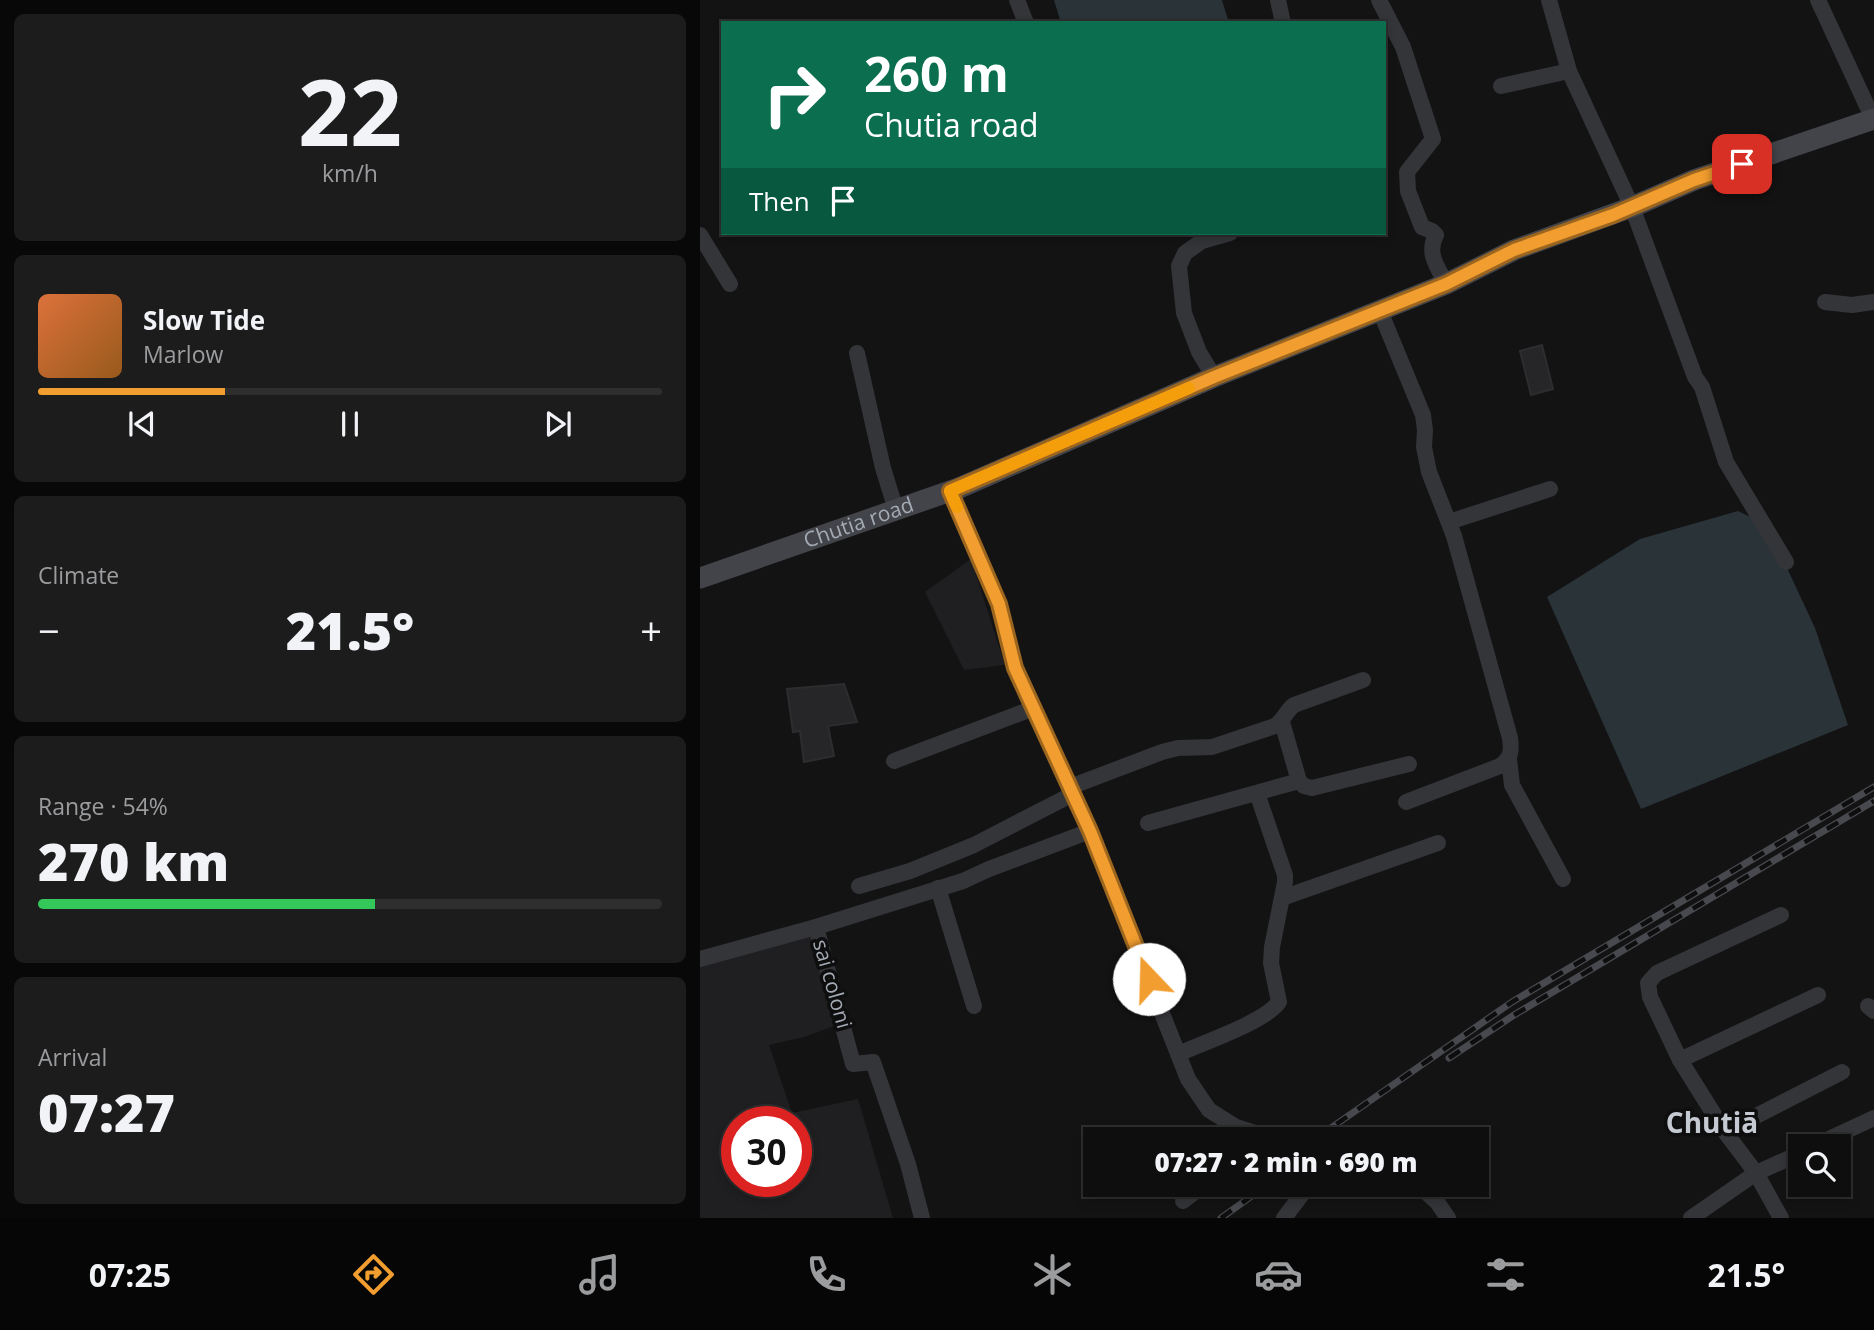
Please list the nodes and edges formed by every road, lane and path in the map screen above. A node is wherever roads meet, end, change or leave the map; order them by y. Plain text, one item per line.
1 (1017, 0) edge
2 (1278, 0) edge
3 (1379, 0) edge
4 (1549, 0) edge
5 (1818, 0) edge
6 (1025, 21) edge
7 (1283, 21) edge
8 (1569, 71) junction
9 (1501, 86) dead end
10 (1874, 119) edge
11 (1632, 207) junction
12 (700, 235) edge
13 (1223, 235) edge
14 (730, 284) dead end
15 (1446, 284) junction
16 (1825, 302) dead end
17 (1874, 302) edge
18 (1380, 311) junction
19 (857, 353) dead end
20 (1214, 377) junction
21 (1550, 489) dead end
22 (950, 491) junction
23 (896, 510) junction
24 (1449, 522) junction
25 (1786, 562) dead end
26 (700, 578) edge
27 (1363, 680) dead end
28 (1034, 708) junction
29 (1282, 722) junction
30 (1509, 759) junction
31 (894, 761) dead end
32 (1409, 764) dead end
33 (1299, 781) junction
34 (1071, 791) junction
35 (1257, 793) junction
36 (1406, 802) dead end
37 (1148, 823) dead end
38 (1090, 831) junction
39 (1438, 844) dead end
40 (1563, 880) dead end
41 (859, 886) dead end
42 (938, 888) junction
43 (1282, 898) junction
44 (1781, 915) dead end
45 (816, 927) junction
46 (702, 954) edge
47 (1818, 995) dead end
48 (974, 1006) dead end
49 (1178, 1054) junction
50 (1680, 1059) junction
51 (1842, 1072) dead end
52 (1209, 1110) junction
53 (1874, 1118) edge
54 (1222, 1127) edge
55 (1236, 1127) edge
56 (1726, 1132) junction
57 (1840, 1134) edge
58 (1788, 1159) edge
59 (1756, 1173) junction
60 (1188, 1197) edge
61 (1300, 1197) edge
62 (1431, 1197) edge
63 (1183, 1201) dead end
64 (922, 1218) edge
65 (1284, 1218) edge
66 (1448, 1218) edge
67 (1691, 1218) edge
68 (1782, 1218) edge

1 - 6 street
2 - 7 street
3 - 15 street
4 - 8 street
5 - 10 street
8 - 9 street
8 - 11 street
10 - 11 street, Chutia road
11 - 15 street, Chutia road
11 - 25 street
12 - 14 street
13 - 20 street
15 - 18 street, Chutia road
16 - 17 street
18 - 20 street, Chutia road
18 - 24 street
19 - 23 street
20 - 22 street, Chutia road
21 - 24 street
22 - 23 street, Chutia road
22 - 28 street
23 - 26 street, Chutia road
24 - 30 street
27 - 29 street
28 - 31 street
28 - 34 street
29 - 33 street
29 - 34 street
30 - 36 street
30 - 40 street
32 - 33 street
33 - 35 street
34 - 38 street
34 - 41 street
35 - 37 street
35 - 43 street
38 - 42 street, sai coloni
38 - 49 street
39 - 43 street
42 - 45 street, sai coloni
42 - 48 street
43 - 49 street
44 - 50 street
45 - 46 street
45 - 64 street, sai coloni
47 - 50 street
49 - 52 street
50 - 56 street
51 - 56 street
52 - 54 street
52 - 55 street
53 - 57 street
56 - 59 street
58 - 59 street
59 - 67 street
59 - 68 street
60 - 63 street
61 - 65 street
62 - 66 street

